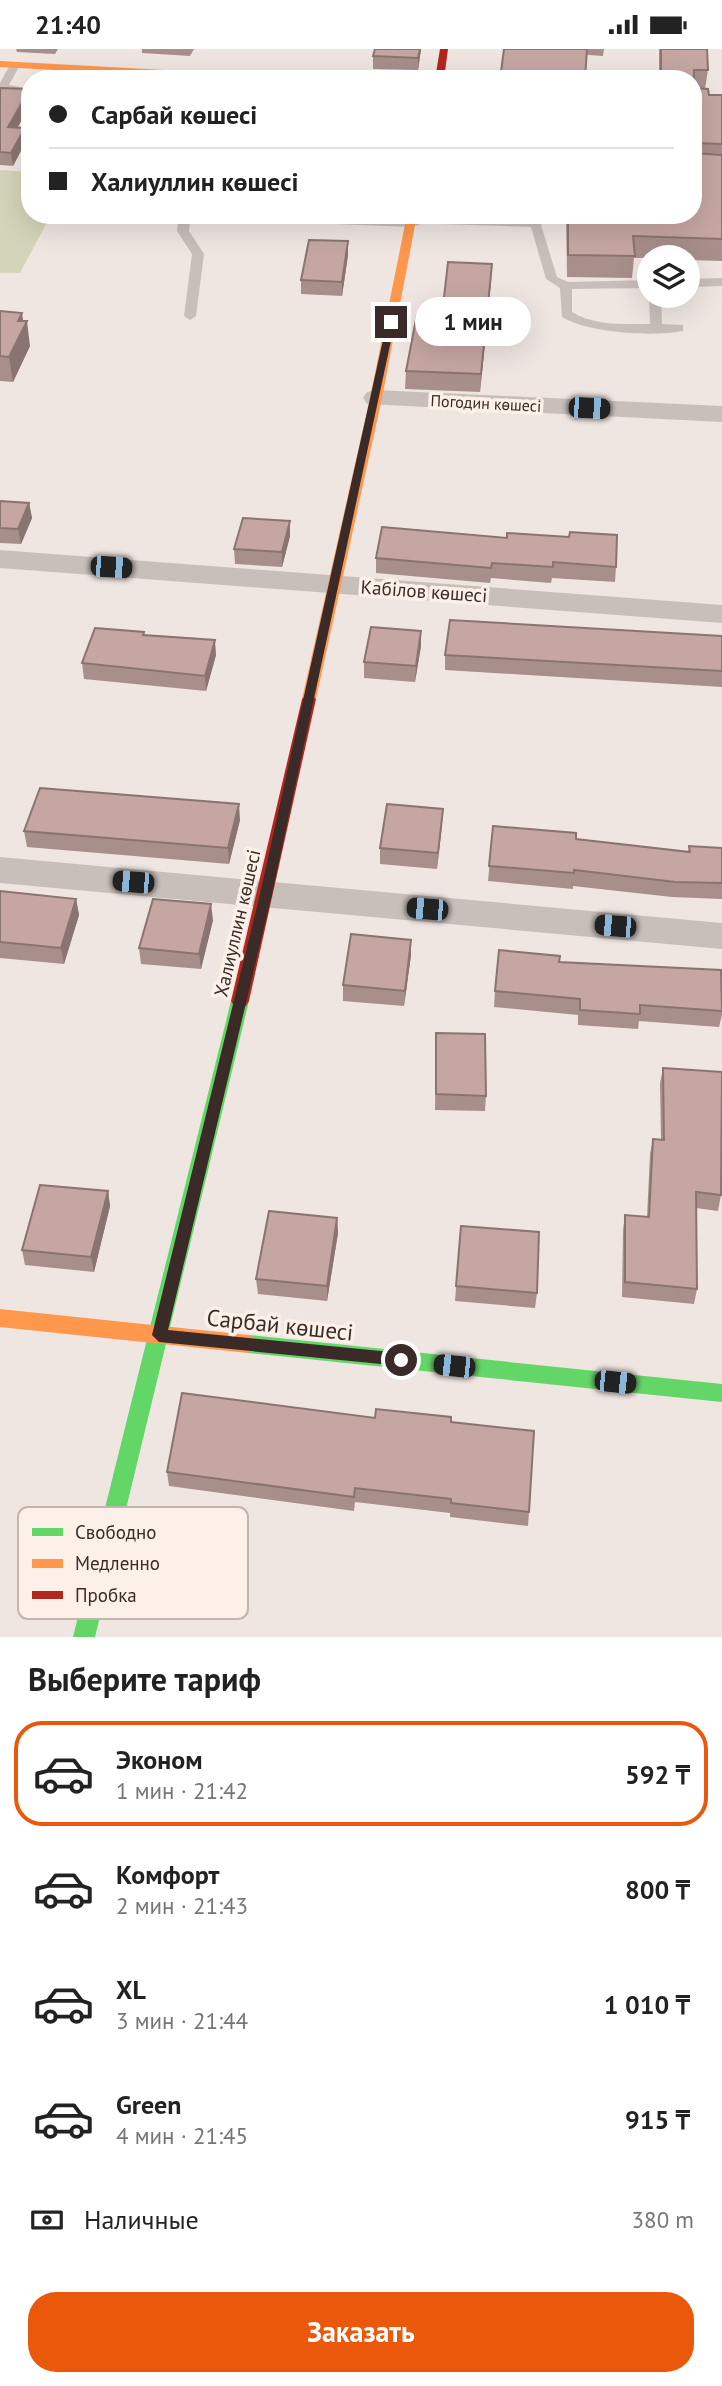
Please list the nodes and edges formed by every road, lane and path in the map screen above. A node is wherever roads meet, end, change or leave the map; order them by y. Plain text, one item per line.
1 (444, 49) edge
2 (8, 65) edge
3 (74, 70) edge
4 (440, 70) edge
5 (1, 87) edge
6 (21, 90) edge
7 (184, 224) edge
8 (410, 224) edge
9 (517, 224) edge
10 (535, 225) joint
11 (722, 282) edge
12 (700, 283) edge
13 (637, 284) edge
14 (566, 286) junction
15 (655, 308) edge
16 (190, 316) dead end
17 (656, 326) junction
18 (679, 328) dead end
19 (376, 398) junction
20 (722, 414) edge
21 (0, 559) edge
22 (335, 584) junction
23 (722, 614) edge
24 (0, 870) edge
25 (266, 894) junction
26 (722, 936) edge
27 (0, 1318) edge
28 (159, 1335) junction
29 (722, 1393) edge
30 (116, 1507) edge
31 (88, 1619) edge
32 (84, 1637) edge

1 - 4 main road
2 - 3 main road
2 - 5 lane
5 - 6 lane
7 - 16 lane
8 - 19 main road, Халиуллин көшесі
9 - 10 lane
10 - 14 lane
11 - 12 lane
13 - 14 lane
14 - 17 lane
15 - 17 lane
17 - 18 lane
19 - 20 street, Погодин көшесі
19 - 22 main road, Халиуллин көшесі
21 - 22 street, Кабілов көшесі
22 - 23 street, Кабілов көшесі
22 - 25 main road, Халиуллин көшесі
24 - 25 street
25 - 26 street
25 - 28 main road, Халиуллин көшесі
27 - 28 main road, Сарбай көшесі
28 - 29 main road, Сарбай көшесі
28 - 30 main road, Халиуллин көшесі
31 - 32 main road, Халиуллин көшесі

